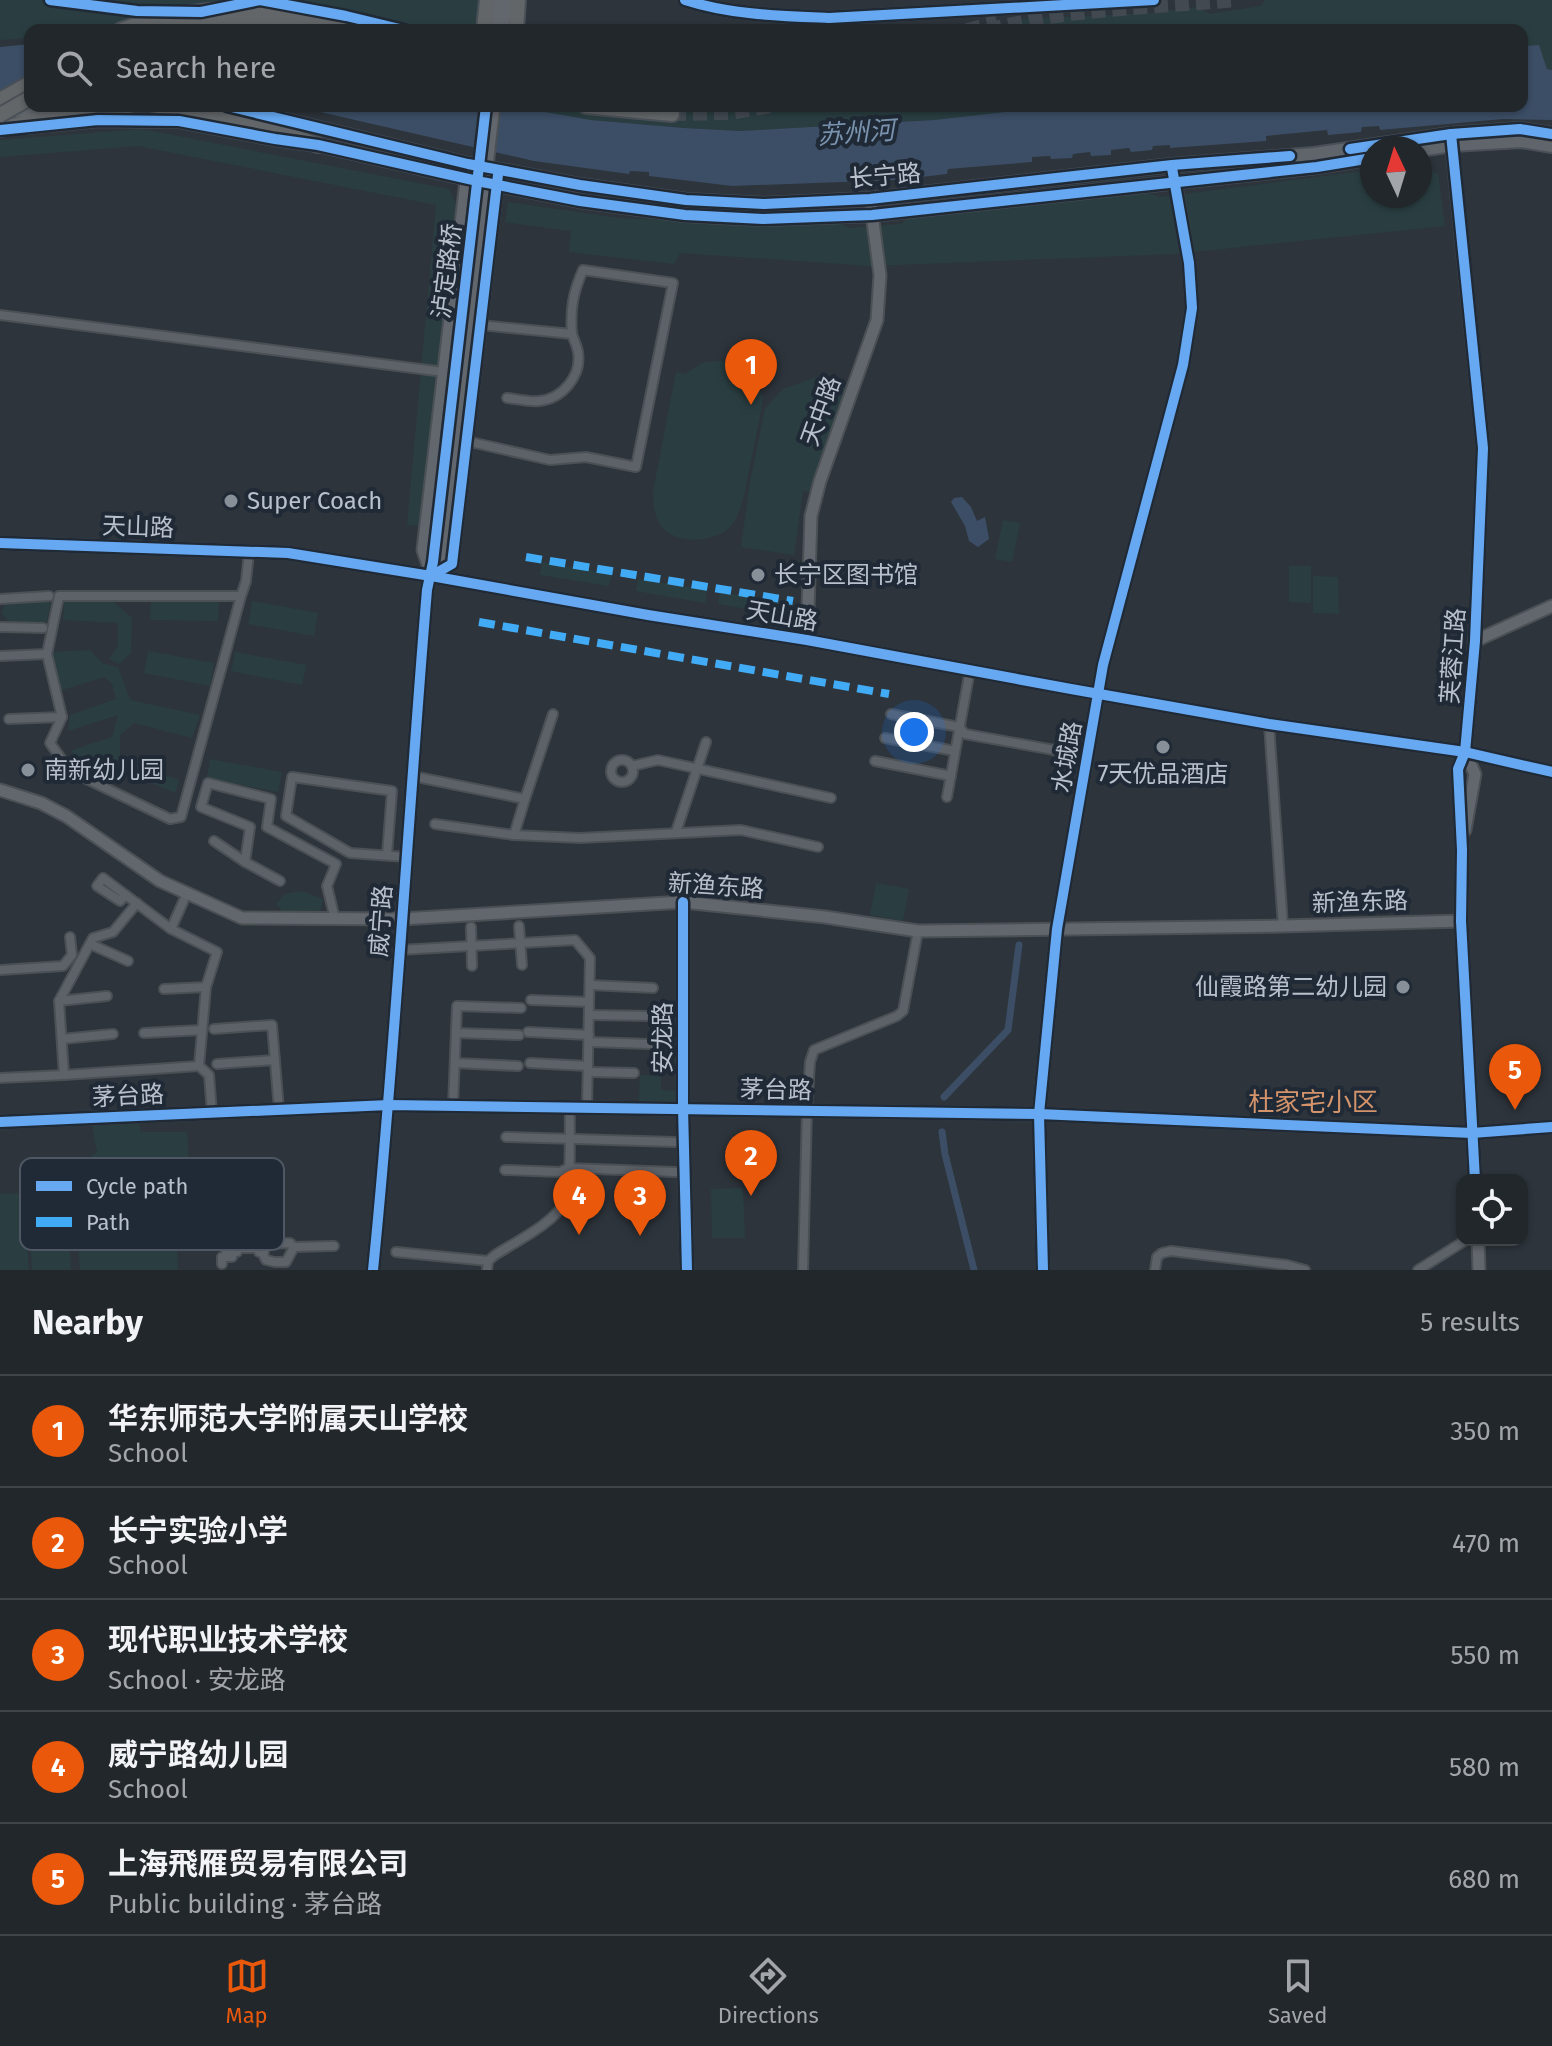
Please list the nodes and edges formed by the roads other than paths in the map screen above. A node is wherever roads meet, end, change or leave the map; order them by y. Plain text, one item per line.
1 (487, 0) edge
2 (499, 0) edge
3 (507, 0) edge
4 (518, 0) edge
5 (685, 0) edge
6 (1152, 0) edge
7 (136, 24) edge
8 (180, 24) edge
9 (294, 24) edge
10 (302, 24) edge
11 (485, 24) edge
12 (497, 24) edge
13 (504, 24) edge
14 (516, 24) edge
15 (24, 86) edge
16 (0, 100) edge
17 (24, 101) edge
18 (24, 105) edge
19 (24, 109) edge
20 (0, 111) edge
21 (68, 112) edge
22 (230, 112) edge
23 (232, 112) edge
24 (485, 112) edge
25 (493, 112) edge
26 (650, 112) edge
27 (672, 114) dead end
28 (0, 130) edge
29 (1552, 134) edge
30 (1451, 139) junction
31 (318, 145) junction
32 (1432, 146) edge
33 (1552, 146) edge
34 (1360, 160) edge
35 (468, 164) junction
36 (1172, 165) junction
37 (499, 169) junction
38 (466, 179) junction
39 (1175, 181) junction
40 (497, 185) junction
41 (870, 199) junction
42 (872, 215) junction
43 (0, 315) edge
44 (480, 325) junction
45 (572, 334) junction
46 (444, 372) junction
47 (507, 398) dead end
48 (456, 440) junction
49 (0, 543) edge
50 (249, 552) junction
51 (431, 576) junction
52 (49, 596) dead end
53 (241, 596) junction
54 (0, 599) edge
55 (1552, 606) edge
56 (0, 627) edge
57 (43, 628) dead end
58 (807, 640) junction
59 (1475, 641) junction
60 (47, 654) junction
61 (0, 656) edge
62 (970, 670) junction
63 (1099, 693) junction
64 (553, 714) dead end
65 (891, 714) dead end
66 (62, 717) junction
67 (9, 719) dead end
68 (1269, 724) junction
69 (959, 727) junction
70 (885, 738) dead end
71 (706, 742) dead end
72 (955, 751) junction
73 (1060, 751) dead end
74 (1465, 752) junction
75 (875, 761) dead end
76 (632, 766) dead end
77 (696, 770) junction
78 (1552, 772) edge
79 (412, 776) junction
80 (951, 776) junction
81 (0, 790) edge
82 (947, 797) dead end
83 (831, 798) dead end
84 (525, 799) junction
85 (435, 824) dead end
86 (250, 827) junction
87 (267, 827) junction
88 (676, 832) junction
89 (514, 835) junction
90 (214, 841) dead end
91 (818, 847) dead end
92 (387, 855) junction
93 (406, 857) junction
94 (245, 862) junction
95 (280, 881) dead end
96 (187, 893) junction
97 (126, 895) dead end
98 (683, 902) junction
99 (137, 903) junction
100 (335, 919) junction
101 (401, 919) junction
102 (1461, 921) junction
103 (519, 926) dead end
104 (1283, 926) junction
105 (471, 927) dead end
106 (171, 929) junction
107 (1057, 929) junction
108 (918, 931) junction
109 (70, 937) dead end
110 (520, 943) junction
111 (90, 944) junction
112 (472, 946) junction
113 (399, 950) junction
114 (128, 961) dead end
115 (522, 965) dead end
116 (472, 966) dead end
117 (0, 970) edge
118 (590, 985) junction
119 (206, 987) junction
120 (653, 988) dead end
121 (164, 989) dead end
122 (107, 996) dead end
123 (531, 1000) dead end
124 (59, 1001) junction
125 (589, 1002) junction
126 (521, 1008) dead end
127 (589, 1015) junction
128 (653, 1016) dead end
129 (214, 1029) dead end
130 (202, 1030) junction
131 (144, 1033) dead end
132 (456, 1033) junction
133 (113, 1034) dead end
134 (589, 1038) junction
135 (62, 1039) junction
136 (650, 1044) dead end
137 (275, 1060) junction
138 (455, 1063) junction
139 (530, 1063) dead end
140 (217, 1064) dead end
141 (199, 1066) junction
142 (518, 1066) dead end
143 (588, 1069) junction
144 (634, 1073) dead end
145 (64, 1075) junction
146 (0, 1078) edge
147 (389, 1105) junction
148 (453, 1106) junction
149 (570, 1107) junction
150 (587, 1107) junction
151 (683, 1108) junction
152 (279, 1110) junction
153 (807, 1110) junction
154 (212, 1113) junction
155 (1039, 1114) junction
156 (0, 1122) edge
157 (1552, 1127) edge
158 (1472, 1133) junction
159 (506, 1137) dead end
160 (569, 1139) junction
161 (675, 1142) dead end
162 (568, 1168) junction
163 (505, 1170) dead end
164 (676, 1172) dead end
165 (1475, 1174) edge
166 (334, 1246) dead end
167 (1456, 1246) edge
168 (1478, 1246) edge
169 (284, 1248) edge
170 (290, 1248) junction
171 (235, 1250) edge
172 (262, 1250) edge
173 (396, 1252) dead end
174 (222, 1264) dead end
175 (275, 1266) edge
176 (488, 1266) edge
177 (373, 1270) edge
178 (687, 1270) edge
179 (803, 1270) edge
180 (1043, 1270) edge
181 (1155, 1270) edge
182 (1305, 1270) edge
183 (1418, 1270) edge
184 (1479, 1270) edge

1 - 11 highway
2 - 12 street
3 - 13 street
4 - 14 highway
5 - 6 street
7 - 10 highway
8 - 9 highway
15 - 16 highway
17 - 20 highway, bridge
18 - 20 highway
19 - 20 main road
21 - 28 highway
22 - 31 highway
23 - 35 main road, 长宁路
24 - 48 street, 泸定路桥, bridge
25 - 48 street, 泸定路桥, bridge
26 - 27 highway
28 - 31 main road, 长宁路
29 - 30 main road, 长宁路
30 - 32 main road, 长宁路
30 - 33 main road, 长宁路
30 - 36 main road, 长宁路
30 - 59 street, 芙蓉江路
31 - 38 main road, 长宁路
34 - 39 main road, 长宁路
35 - 37 main road, 长宁路
35 - 38 street, 威宁路
36 - 39 street, 水城路
36 - 41 main road, 长宁路
37 - 40 street, 威宁路
37 - 41 main road, 长宁路
38 - 40 main road, 长宁路
38 - 46 street, 威宁路
39 - 42 main road, 长宁路
39 - 63 street, 水城路
40 - 42 main road, 长宁路
40 - 44 street, 威宁路
41 - 42 street, 天中路
42 - 58 street, 天中路
43 - 46 street
44 - 45 street
44 - 48 street, 威宁路
45 - 47 street
45 - 48 street
46 - 51 street, 威宁路
48 - 51 street, 威宁路
49 - 50 street, 天山路
50 - 51 street, 天山路
50 - 53 street
51 - 58 street, 天山路
51 - 79 street, 威宁路
52 - 54 street
53 - 60 street
53 - 66 street
55 - 59 street
56 - 57 street
58 - 62 street, 天山路
59 - 74 street, 芙蓉江路
60 - 61 street
60 - 66 street
62 - 63 street, 天山路
62 - 69 street
63 - 68 street, 天山路
63 - 107 street, 水城路
64 - 84 street
65 - 69 street
66 - 67 street
68 - 74 street, 天山路
68 - 104 street
69 - 72 street
69 - 73 street
70 - 72 street
71 - 77 street
72 - 80 street
74 - 78 street, 天山路
74 - 102 street, 芙蓉江路
75 - 80 street
76 - 77 street
77 - 83 street
77 - 88 street
79 - 84 street
79 - 93 street, 威宁路
80 - 82 street
81 - 96 street, 新渔东路
84 - 89 street
85 - 89 street
86 - 87 street
86 - 87 street
86 - 94 street
87 - 100 street
88 - 89 street
88 - 91 street
90 - 94 street
92 - 92 street
92 - 93 street
93 - 101 street, 威宁路
94 - 95 street
96 - 100 street, 新渔东路
96 - 106 street
97 - 99 street
98 - 101 street, 新渔东路
98 - 108 street, 新渔东路
98 - 151 street, 安龙路
99 - 106 street
99 - 111 street
100 - 101 street, 新渔东路
101 - 113 street, 威宁路
102 - 104 street, 新渔东路
102 - 158 street, 芙蓉江路
103 - 110 street
104 - 107 street, 新渔东路
105 - 112 street
106 - 119 street
107 - 108 street, 新渔东路
107 - 155 street, 水城路
108 - 153 street
109 - 117 street
110 - 112 street
110 - 115 street
110 - 118 street
111 - 114 street
111 - 124 street
112 - 113 street
112 - 116 street
113 - 147 street, 威宁路
118 - 120 street
118 - 125 street
119 - 121 street
119 - 130 street
122 - 124 street
123 - 125 street
124 - 135 street
125 - 127 street
126 - 132 street
127 - 128 street
127 - 134 street
129 - 137 street
130 - 131 street
130 - 141 street
132 - 134 street
132 - 138 street
133 - 135 street
134 - 136 street
134 - 143 street
135 - 145 street
137 - 140 street
137 - 152 street
138 - 142 street
138 - 148 street
139 - 143 street
141 - 145 street
141 - 154 street
143 - 144 street
143 - 150 street
145 - 146 street
147 - 148 street, 茅台路
147 - 152 street, 茅台路
147 - 177 street, 威宁路
148 - 149 street, 茅台路
149 - 150 street, 茅台路
149 - 160 street
150 - 151 street, 茅台路
151 - 153 street, 茅台路
151 - 178 street, 安龙路
152 - 154 street, 茅台路
153 - 155 street, 茅台路
153 - 179 street
154 - 156 street, 茅台路
155 - 158 street, 茅台路
155 - 180 street, 水城路
157 - 158 street, 茅台路
158 - 165 street, 芙蓉江路
159 - 160 street
160 - 161 street
160 - 162 street
162 - 163 street
162 - 164 street
162 - 176 street
166 - 170 street
167 - 183 street
168 - 184 street
169 - 170 street
170 - 175 street
171 - 174 street
172 - 175 street
173 - 176 street
181 - 182 street

